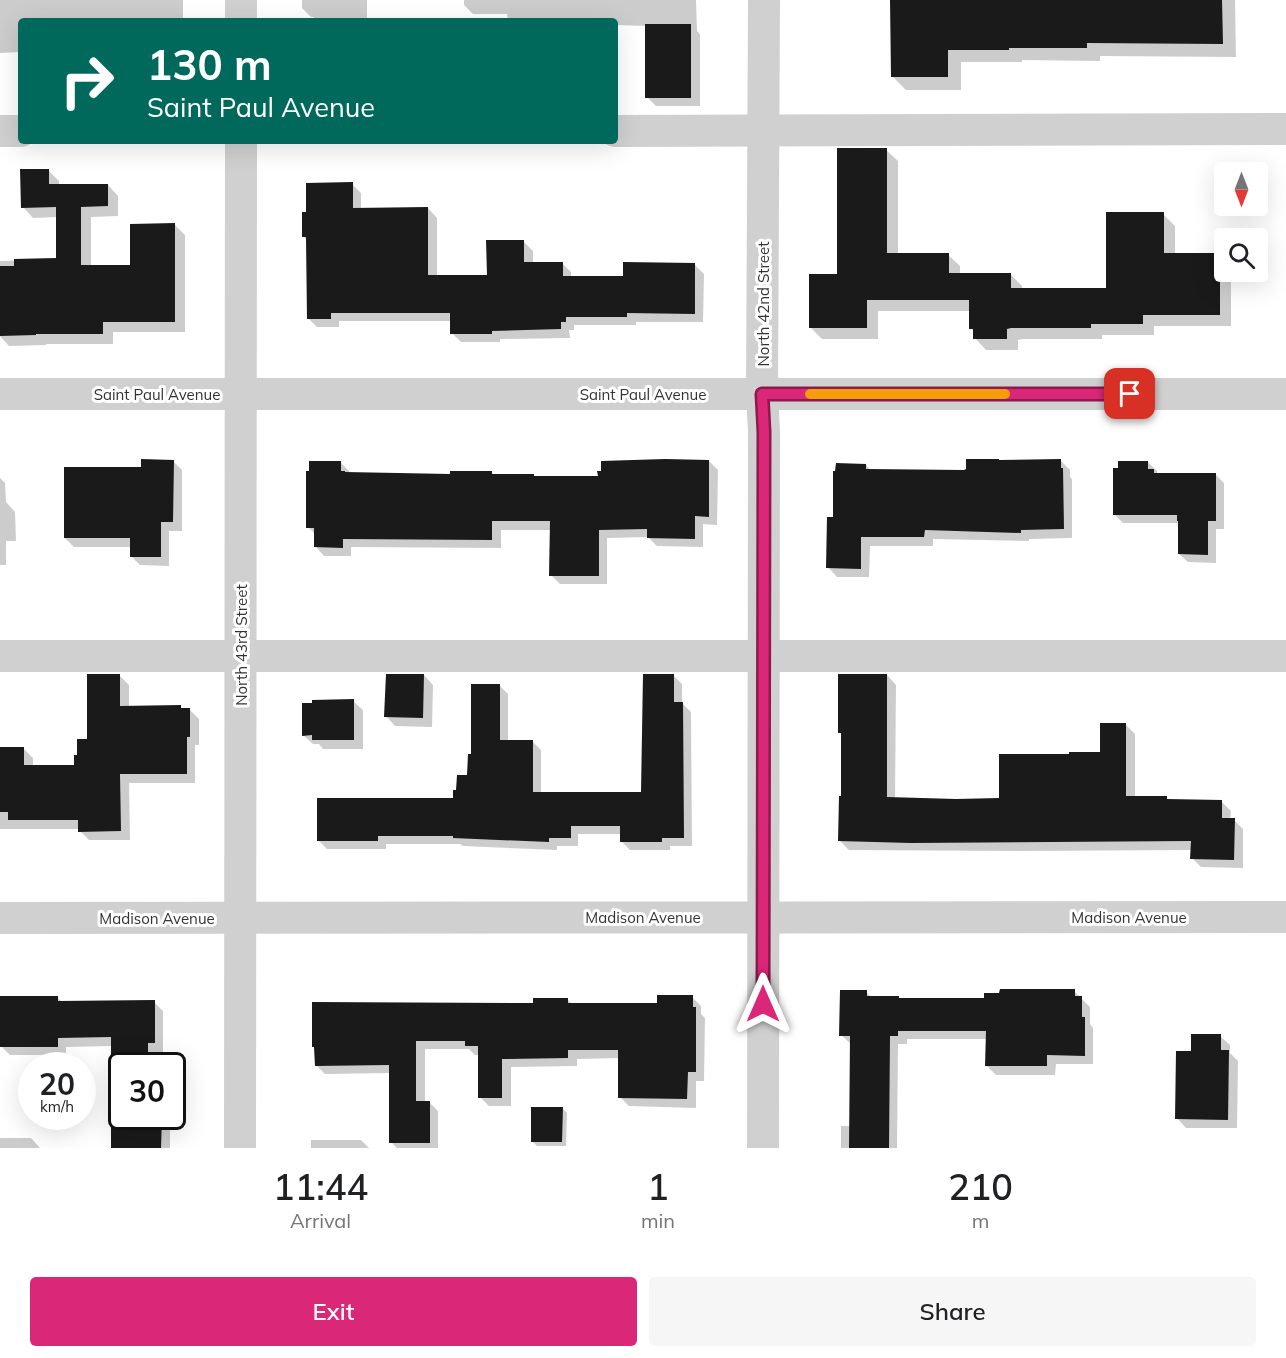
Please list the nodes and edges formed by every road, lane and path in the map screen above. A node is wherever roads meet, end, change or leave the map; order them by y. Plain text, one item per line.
1 (241, 0) edge
2 (764, 0) edge
3 (241, 18) edge
4 (1286, 129) edge
5 (0, 131) edge
6 (18, 131) edge
7 (618, 131) edge
8 (763, 131) junction
9 (241, 144) edge
10 (0, 394) edge
11 (240, 394) junction
12 (762, 394) junction
13 (1286, 394) edge
14 (241, 655) junction
15 (0, 656) edge
16 (764, 656) junction
17 (1286, 656) edge
18 (1286, 917) edge
19 (0, 918) edge
20 (241, 918) junction
21 (763, 918) junction
22 (240, 1148) edge
23 (763, 1148) edge

1 - 3 street
2 - 8 street, North 42nd Street
4 - 8 street
5 - 6 street
7 - 8 street
8 - 12 street, North 42nd Street
9 - 11 street, North 43rd Street
10 - 11 street, Saint Paul Avenue
11 - 12 street, Saint Paul Avenue
11 - 14 street, North 43rd Street
12 - 13 street, Saint Paul Avenue
12 - 16 street, North 42nd Street
14 - 15 street
14 - 16 street
14 - 20 street, North 43rd Street
16 - 17 street
16 - 21 street, North 42nd Street
18 - 21 street, Madison Avenue
19 - 20 street, Madison Avenue
20 - 21 street, Madison Avenue
20 - 22 street, North 43rd Street
21 - 23 street, North 42nd Street

